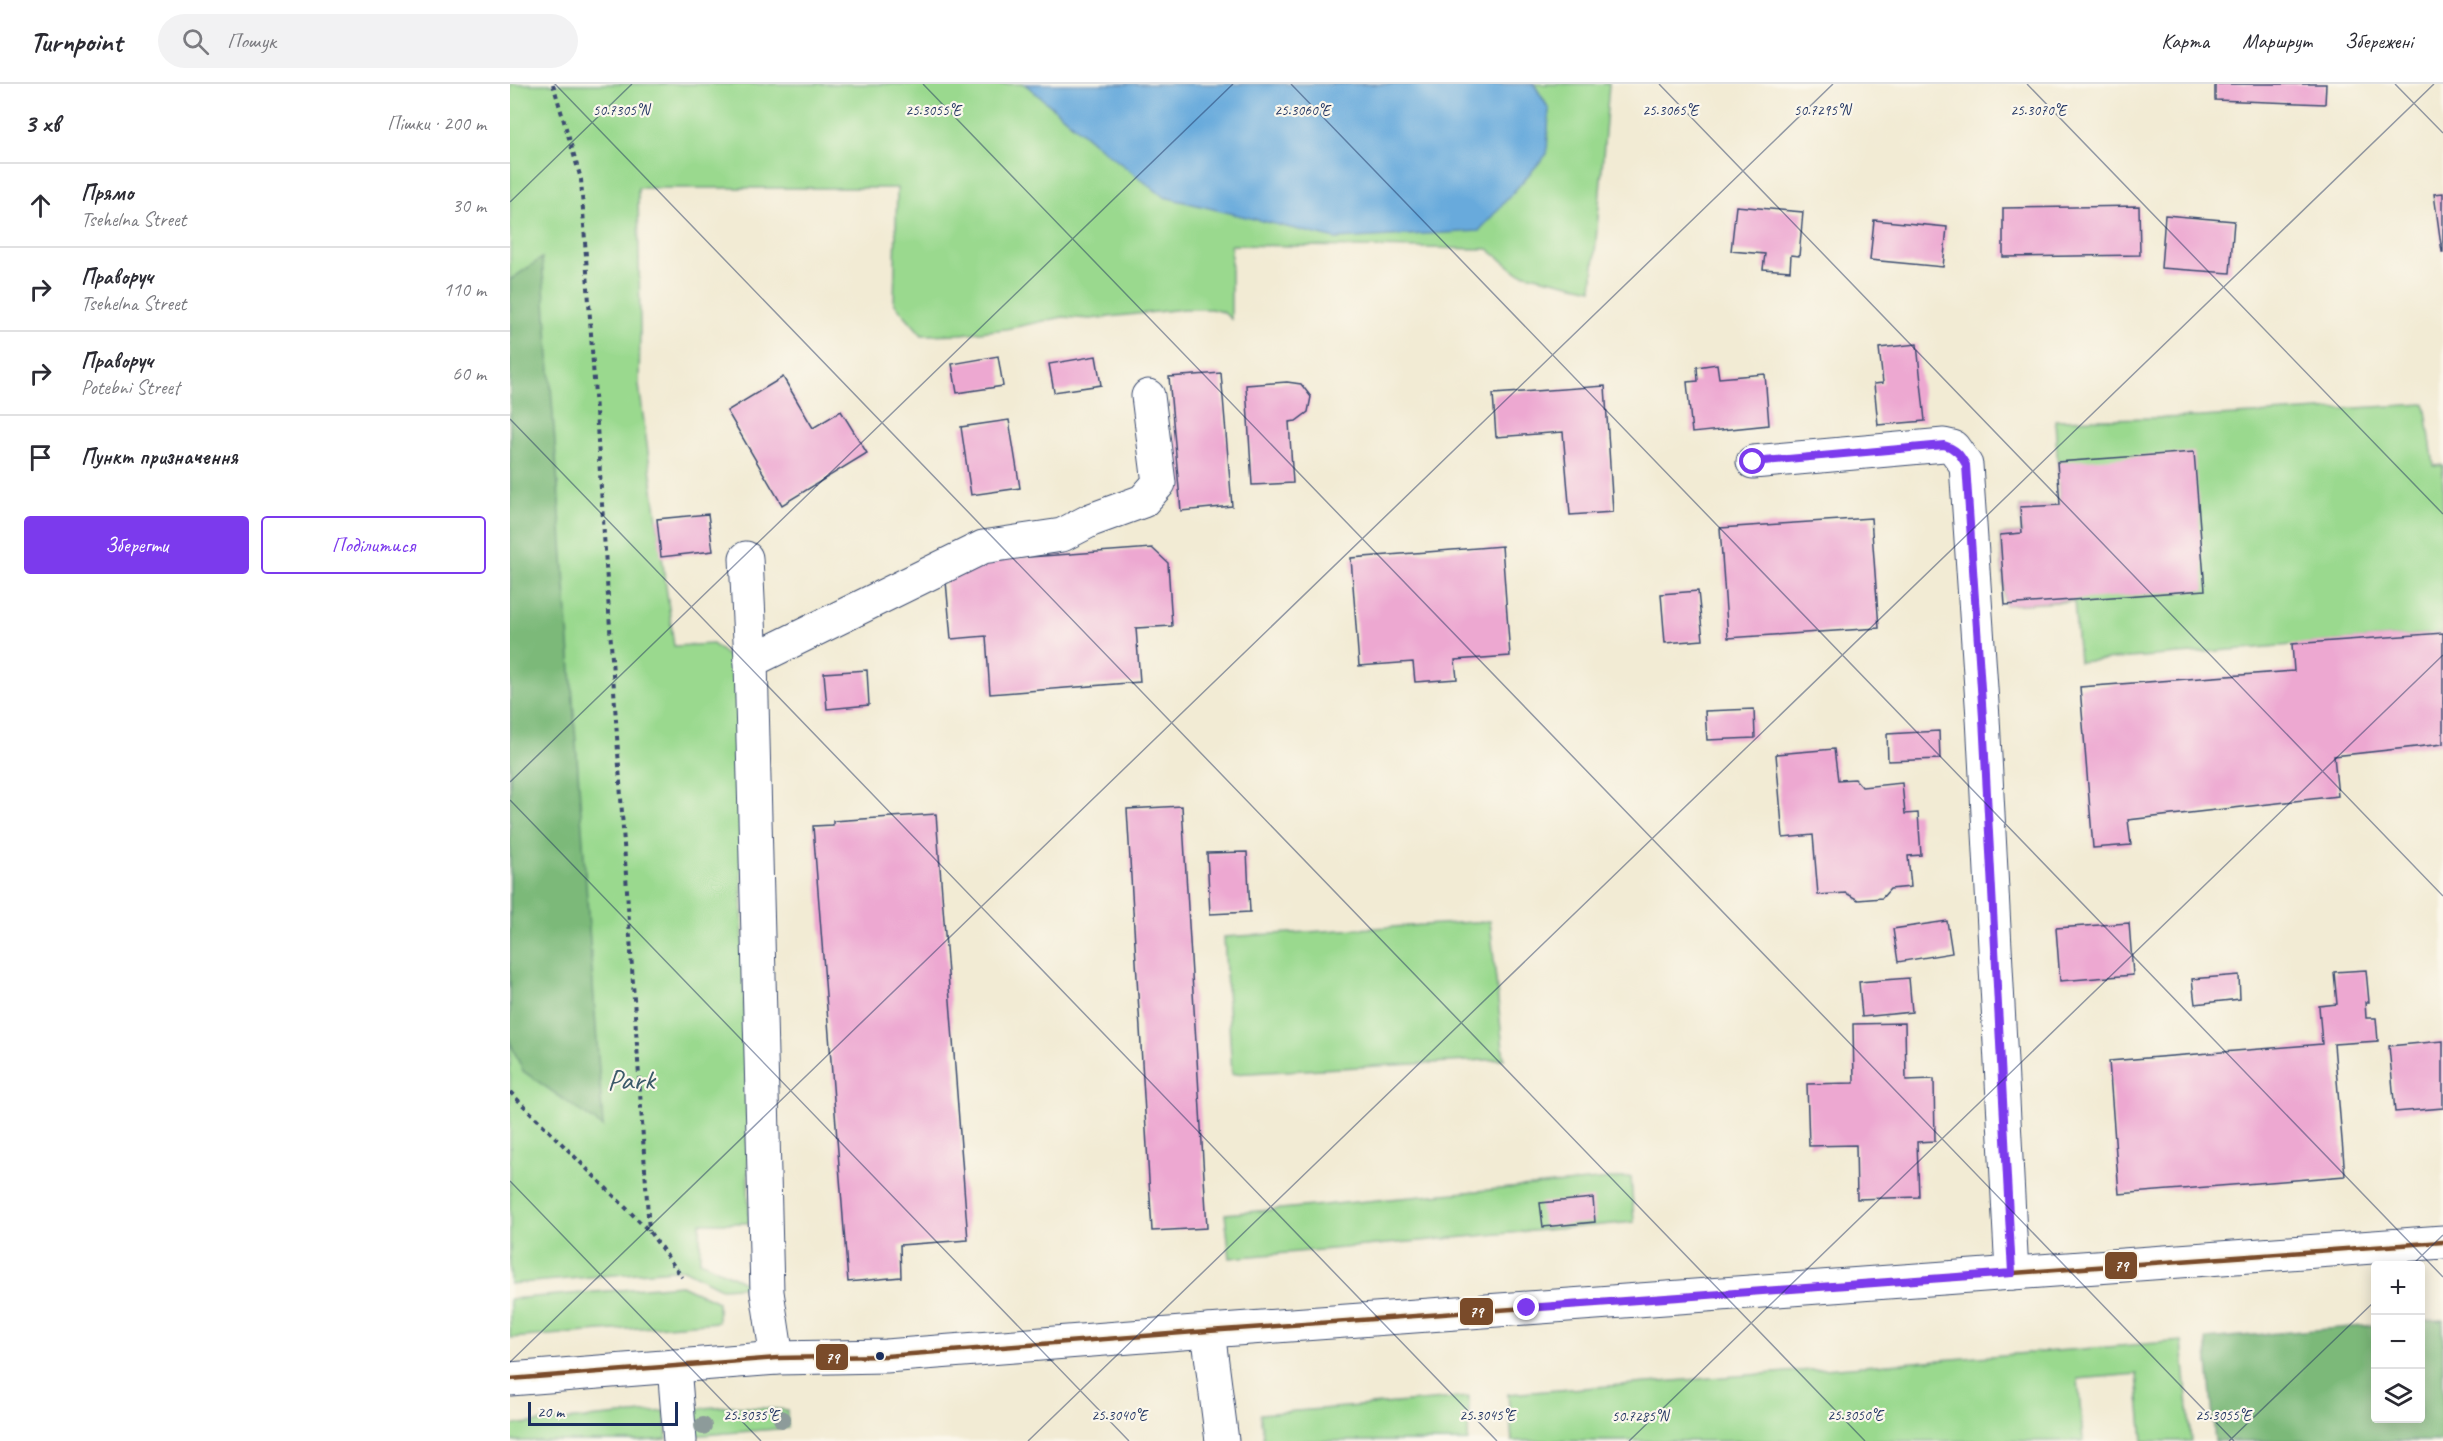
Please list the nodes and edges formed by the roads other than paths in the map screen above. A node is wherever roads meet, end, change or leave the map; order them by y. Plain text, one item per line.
1 (1148, 396) dead end
2 (1753, 462) dead end
3 (746, 558) dead end
4 (751, 661) junction
5 (2443, 1242) edge
6 (2012, 1273) junction
7 (1208, 1331) junction
8 (777, 1358) junction
9 (674, 1366) junction
10 (510, 1379) edge
11 (680, 1441) edge
12 (1222, 1441) edge

1 - 4 street
2 - 6 street
3 - 4 street
4 - 8 street
5 - 6 street
6 - 7 street
7 - 8 street
7 - 12 street
8 - 9 street
9 - 10 street
9 - 11 street

